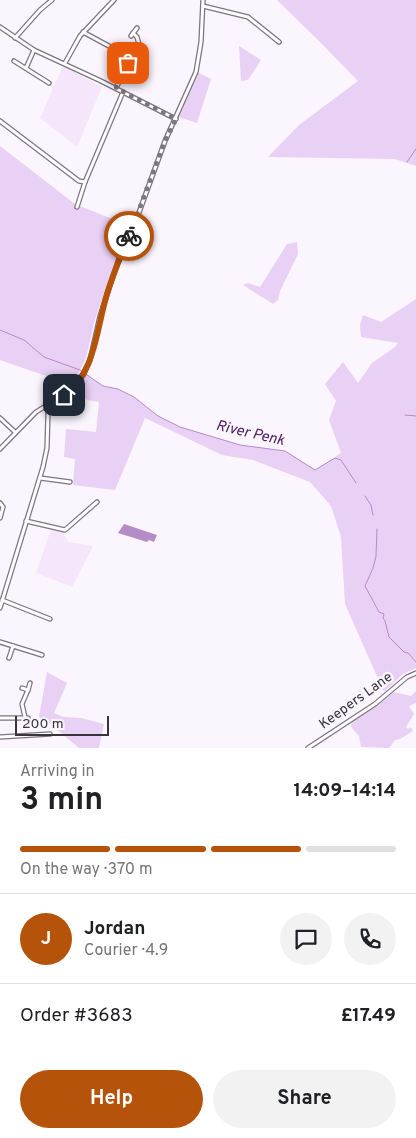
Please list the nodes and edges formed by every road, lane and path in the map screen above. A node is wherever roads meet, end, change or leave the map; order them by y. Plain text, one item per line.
1 (52, 0) edge
2 (114, 0) edge
3 (203, 0) edge
4 (203, 6) junction
5 (0, 27) edge
6 (137, 28) dead end
7 (83, 32) junction
8 (15, 38) junction
9 (279, 42) dead end
10 (34, 50) junction
11 (131, 58) junction
12 (14, 61) dead end
13 (65, 63) junction
14 (26, 68) junction
15 (48, 84) dead end
16 (116, 88) junction
17 (123, 92) junction
18 (176, 119) junction
19 (0, 121) edge
20 (85, 182) junction
21 (77, 207) dead end
22 (55, 402) junction
23 (0, 418) edge
24 (15, 432) junction
25 (0, 449) edge
26 (40, 478) junction
27 (70, 482) dead end
28 (96, 502) dead end
29 (0, 503) edge
30 (0, 518) edge
31 (26, 521) junction
32 (2, 600) junction
33 (0, 608) edge
34 (50, 619) dead end
35 (0, 642) edge
36 (13, 646) junction
37 (42, 655) dead end
38 (8, 658) dead end
39 (416, 673) edge
40 (30, 683) dead end
41 (22, 688) dead end
42 (28, 690) junction
43 (0, 718) edge
44 (50, 734) dead end
45 (0, 737) edge
46 (308, 748) edge

1 - 8 street
2 - 7 street
3 - 4 street
4 - 9 street
4 - 18 street
5 - 8 street
6 - 11 street
7 - 11 street
7 - 13 street
8 - 10 street
10 - 13 street
10 - 14 street
11 - 16 street
12 - 14 street
13 - 16 street
14 - 15 street
16 - 17 street
17 - 18 street
17 - 20 street
18 - 22 street
19 - 20 street
20 - 21 street
22 - 24 street
22 - 26 street
23 - 24 street
24 - 25 street
26 - 27 street
26 - 31 street
28 - 31 street
29 - 30 street
31 - 32 street
32 - 33 street
32 - 34 street
35 - 36 street
36 - 37 street
36 - 38 street
39 - 46 street, Keepers Lane
40 - 42 street
41 - 42 street
42 - 43 street
44 - 45 street

